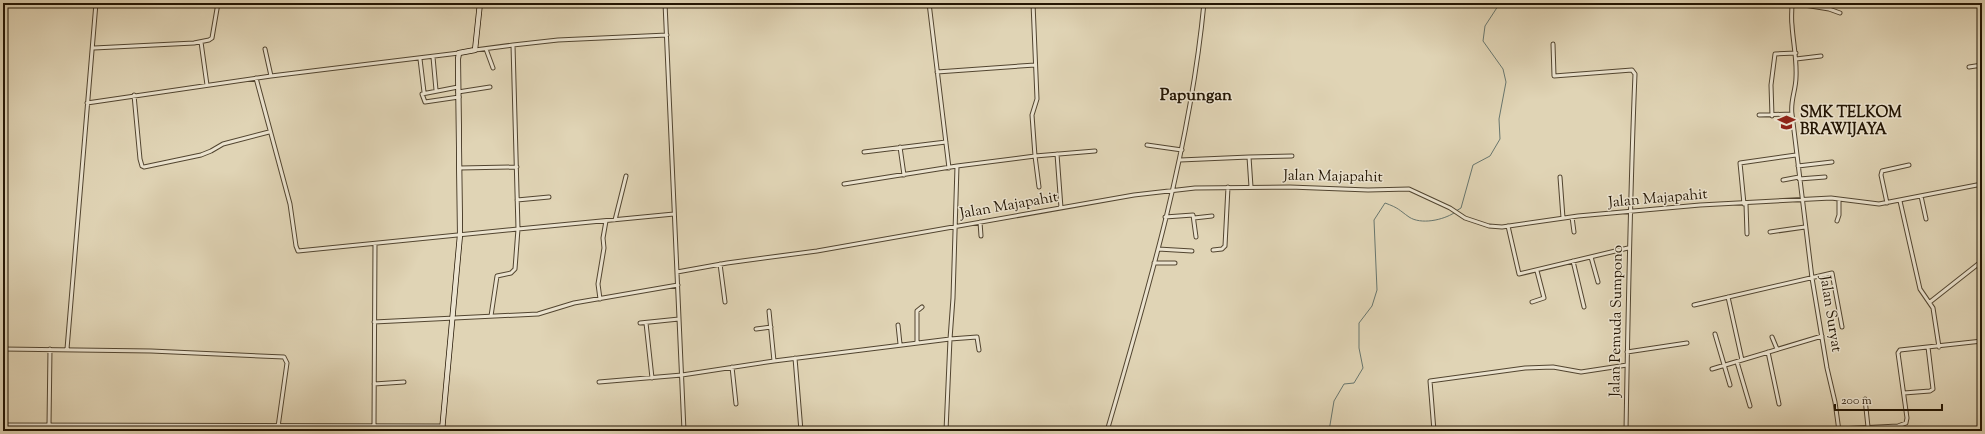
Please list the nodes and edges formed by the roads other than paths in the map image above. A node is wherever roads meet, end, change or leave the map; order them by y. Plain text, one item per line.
1 (96, 3) edge
2 (218, 3) edge
3 (480, 3) edge
4 (665, 3) edge
5 (929, 3) edge
6 (1033, 3) edge
7 (1204, 3) edge
8 (1792, 3) edge
9 (1830, 3) edge
10 (1829, 10) junction
11 (1840, 13) dead end
12 (667, 35) junction
13 (201, 42) junction
14 (1553, 44) dead end
15 (513, 45) junction
16 (94, 48) junction
17 (265, 49) dead end
18 (486, 49) junction
19 (475, 50) junction
20 (1796, 52) junction
21 (460, 53) junction
22 (1821, 56) dead end
23 (433, 57) junction
24 (420, 58) junction
25 (1796, 59) junction
26 (1035, 65) junction
27 (1982, 65) edge
28 (1969, 67) dead end
29 (493, 68) dead end
30 (937, 72) junction
31 (271, 76) junction
32 (256, 78) junction
33 (207, 86) junction
34 (490, 87) dead end
35 (436, 90) junction
36 (424, 92) junction
37 (458, 92) junction
38 (134, 95) junction
39 (87, 103) junction
40 (1792, 114) junction
41 (1759, 115) dead end
42 (1772, 116) junction
43 (270, 132) junction
44 (946, 142) junction
45 (1147, 146) dead end
46 (900, 148) junction
47 (1182, 150) junction
48 (1095, 151) dead end
49 (864, 152) dead end
50 (1057, 154) junction
51 (1796, 155) junction
52 (1035, 156) junction
53 (1292, 156) dead end
54 (1249, 157) junction
55 (1180, 160) junction
56 (1832, 162) dead end
57 (1909, 165) dead end
58 (957, 166) junction
59 (1798, 166) junction
60 (517, 167) junction
61 (460, 168) junction
62 (949, 168) junction
63 (904, 175) junction
64 (626, 176) dead end
65 (1560, 177) dead end
66 (1825, 177) dead end
67 (1799, 178) junction
68 (1783, 180) dead end
69 (844, 184) dead end
70 (1982, 184) edge
71 (1039, 187) dead end
72 (1251, 187) junction
73 (1228, 188) junction
74 (1982, 189) edge
75 (1173, 191) junction
76 (1921, 196) junction
77 (549, 197) dead end
78 (1839, 199) junction
79 (518, 200) junction
80 (1802, 200) junction
81 (1900, 201) junction
82 (1887, 203) junction
83 (1745, 204) junction
84 (1061, 208) junction
85 (1630, 212) junction
86 (674, 214) junction
87 (1212, 216) dead end
88 (1165, 217) junction
89 (1572, 217) junction
90 (1194, 218) junction
91 (1563, 218) junction
92 (1926, 219) dead end
93 (615, 220) junction
94 (606, 221) junction
95 (1837, 221) dead end
96 (980, 222) junction
97 (956, 226) junction
98 (1508, 226) junction
99 (1805, 227) junction
100 (518, 229) junction
101 (1574, 232) dead end
102 (1770, 232) dead end
103 (1747, 234) dead end
104 (460, 235) junction
105 (981, 236) dead end
106 (1196, 237) dead end
107 (376, 244) junction
108 (1158, 248) junction
109 (1628, 248) junction
110 (1213, 250) dead end
111 (1192, 251) dead end
112 (1982, 253) edge
113 (1591, 257) junction
114 (1573, 261) junction
115 (1982, 261) edge
116 (1154, 263) junction
117 (720, 264) junction
118 (1175, 264) dead end
119 (1537, 271) junction
120 (677, 272) junction
121 (1812, 278) junction
122 (1598, 282) dead end
123 (678, 285) junction
124 (1728, 297) junction
125 (600, 299) junction
126 (1929, 301) junction
127 (725, 302) dead end
128 (1532, 302) dead end
129 (1694, 305) dead end
130 (1584, 306) dead end
131 (922, 307) dead end
132 (769, 311) dead end
133 (491, 316) junction
134 (454, 317) junction
135 (679, 319) junction
136 (374, 322) junction
137 (640, 323) dead end
138 (646, 323) junction
139 (898, 325) dead end
140 (1842, 327) dead end
141 (771, 328) junction
142 (756, 329) dead end
143 (1715, 334) dead end
144 (1822, 336) junction
145 (1772, 337) dead end
146 (950, 339) junction
147 (1982, 341) edge
148 (917, 342) junction
149 (1688, 343) dead end
150 (900, 344) junction
151 (1928, 347) junction
152 (1939, 347) junction
153 (3, 349) edge
154 (50, 349) junction
155 (67, 349) junction
156 (1777, 349) junction
157 (979, 350) dead end
158 (1627, 352) junction
159 (1768, 352) junction
160 (795, 358) junction
161 (1742, 360) junction
162 (774, 361) junction
163 (1737, 362) junction
164 (1627, 365) junction
165 (1723, 366) junction
166 (732, 367) junction
167 (1712, 369) dead end
168 (682, 375) junction
169 (652, 378) junction
170 (404, 382) dead end
171 (599, 382) dead end
172 (374, 384) junction
173 (1730, 385) dead end
174 (1904, 393) junction
175 (1865, 399) dead end
176 (736, 404) dead end
177 (1779, 404) dead end
178 (1750, 406) dead end
179 (3, 425) edge
180 (48, 425) junction
181 (198, 426) junction
182 (271, 426) junction
183 (374, 426) junction
184 (278, 427) junction
185 (442, 428) edge
186 (1868, 428) junction
187 (1839, 430) edge
188 (198, 431) edge
189 (270, 431) edge
190 (684, 431) edge
191 (801, 431) edge
192 (946, 431) edge
193 (1107, 431) edge
194 (1434, 431) edge
195 (1626, 431) edge

1 - 16 street
2 - 13 street
3 - 19 street
4 - 12 street
5 - 30 street
6 - 26 street
7 - 47 street
8 - 10 street
8 - 20 street, Jalan Suryat
9 - 10 street
10 - 11 street
12 - 15 street
12 - 86 street
13 - 16 street
13 - 33 street
14 - 85 street, Jalan Pemuda Sumpono
15 - 18 street
15 - 60 street
16 - 39 street
17 - 31 street
18 - 19 street
18 - 29 street
19 - 21 street
20 - 25 street, Jalan Suryat
20 - 42 street
21 - 23 street
21 - 37 street
22 - 25 street
23 - 24 street
23 - 35 street
24 - 31 street
24 - 36 street
25 - 40 street, Jalan Suryat
26 - 30 street
26 - 52 street
27 - 28 street
30 - 44 street
31 - 32 street
32 - 33 street
32 - 43 street
33 - 38 street
34 - 37 street
35 - 36 street
35 - 37 street
36 - 37 street
37 - 61 street
38 - 39 street
38 - 43 street
39 - 155 street
40 - 42 street
40 - 51 street, Jalan Suryat
41 - 42 street
43 - 107 street
44 - 46 street
44 - 62 street
45 - 47 street
46 - 49 street
46 - 63 street
47 - 55 street
48 - 50 street
50 - 52 street
50 - 84 street
51 - 59 street, Jalan Suryat
51 - 83 street
52 - 58 street
52 - 71 street
53 - 54 street
54 - 55 street
54 - 72 street
55 - 75 street
56 - 59 street
57 - 82 street
58 - 62 street
58 - 97 street
59 - 67 street, Jalan Suryat
60 - 61 street
60 - 79 street
61 - 104 street
62 - 63 street
63 - 69 street
64 - 93 street
65 - 91 street
66 - 67 street
67 - 68 street
67 - 80 street, Jalan Suryat
70 - 74 street
70 - 76 street, Jalan Majapahit
72 - 73 street, Jalan Majapahit
72 - 98 street, Jalan Majapahit
73 - 75 street, Jalan Majapahit
73 - 110 street
75 - 84 street, Jalan Majapahit
75 - 88 street
76 - 81 street, Jalan Majapahit
76 - 92 street
77 - 79 street
78 - 80 street, Jalan Majapahit
78 - 82 street, Jalan Majapahit
78 - 95 street
79 - 100 street
80 - 83 street, Jalan Majapahit
80 - 99 street, Jalan Suryat
81 - 82 street, Jalan Majapahit
81 - 126 street
83 - 85 street, Jalan Majapahit
83 - 103 street
84 - 96 street, Jalan Majapahit
85 - 89 street, Jalan Majapahit
85 - 109 street, Jalan Pemuda Sumpono
86 - 93 street
86 - 120 street
87 - 90 street
88 - 90 street
88 - 108 street
89 - 91 street, Jalan Majapahit
89 - 101 street
90 - 106 street
91 - 98 street, Jalan Majapahit
93 - 94 street
94 - 100 street
94 - 125 street
96 - 97 street, Jalan Majapahit
96 - 105 street
97 - 117 street, Jalan Majapahit
97 - 146 street
98 - 119 street
99 - 102 street
99 - 121 street, Jalan Suryat
100 - 104 street
100 - 133 street
104 - 107 street
104 - 134 street
107 - 136 street
108 - 111 street
108 - 116 street
109 - 113 street
109 - 158 street, Jalan Pemuda Sumpono
112 - 115 street
113 - 114 street
113 - 122 street
114 - 119 street
114 - 130 street
115 - 126 street
116 - 118 street
116 - 193 street
117 - 120 street, Jalan Majapahit
117 - 127 street
119 - 128 street
120 - 123 street
121 - 124 street
121 - 140 street
121 - 144 street, Jalan Suryat
123 - 125 street
123 - 135 street
124 - 129 street
124 - 161 street
125 - 133 street
126 - 152 street
131 - 148 street
132 - 141 street
133 - 134 street
134 - 136 street
134 - 185 street
135 - 138 street
135 - 168 street
136 - 172 street
137 - 138 street
138 - 169 street
139 - 150 street
141 - 142 street
141 - 162 street
143 - 165 street
144 - 156 street
144 - 187 street, Jalan Suryat
145 - 156 street
146 - 148 street
146 - 157 street
146 - 192 street
147 - 152 street
148 - 150 street
149 - 158 street
150 - 160 street
151 - 152 street
151 - 174 street
151 - 174 street
153 - 154 street
154 - 155 street
154 - 180 street
155 - 184 street
156 - 159 street
158 - 164 street, Jalan Pemuda Sumpono
159 - 161 street
159 - 177 street
160 - 162 street
160 - 191 street
161 - 163 street
162 - 166 street
163 - 165 street
163 - 178 street
164 - 194 street
164 - 195 street, Jalan Pemuda Sumpono
165 - 167 street
165 - 173 street
166 - 168 street
166 - 176 street
168 - 169 street
168 - 190 street
169 - 171 street
170 - 172 street
172 - 183 street
174 - 186 street
175 - 186 street
179 - 180 street
180 - 181 street
181 - 182 street
181 - 188 street
182 - 184 street
182 - 189 street
183 - 184 street
183 - 185 street
186 - 187 street

